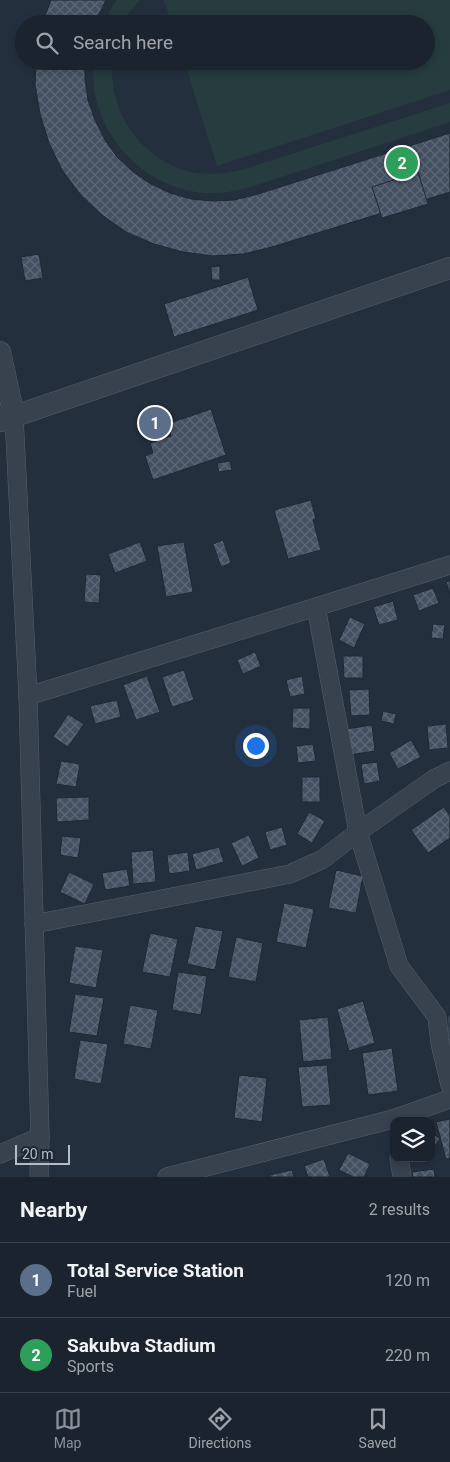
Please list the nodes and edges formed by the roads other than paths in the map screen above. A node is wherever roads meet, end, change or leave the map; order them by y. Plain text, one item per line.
1 (450, 268) edge
2 (0, 352) edge
3 (7, 419) edge
4 (450, 564) edge
5 (316, 607) junction
6 (28, 696) junction
7 (450, 770) edge
8 (358, 832) junction
9 (34, 924) junction
10 (450, 1085) edge
11 (450, 1099) edge
12 (405, 1117) edge
13 (390, 1123) edge
14 (40, 1138) junction
15 (0, 1154) edge
16 (400, 1162) edge
17 (39, 1177) edge
18 (167, 1177) edge
19 (402, 1177) edge

1 - 3 street
2 - 3 street
3 - 6 street
4 - 5 street
5 - 6 street
5 - 8 street
6 - 9 street
7 - 8 street
8 - 9 street
8 - 10 street
9 - 14 street
11 - 12 street
13 - 18 street
14 - 15 street
14 - 17 street
16 - 19 street

